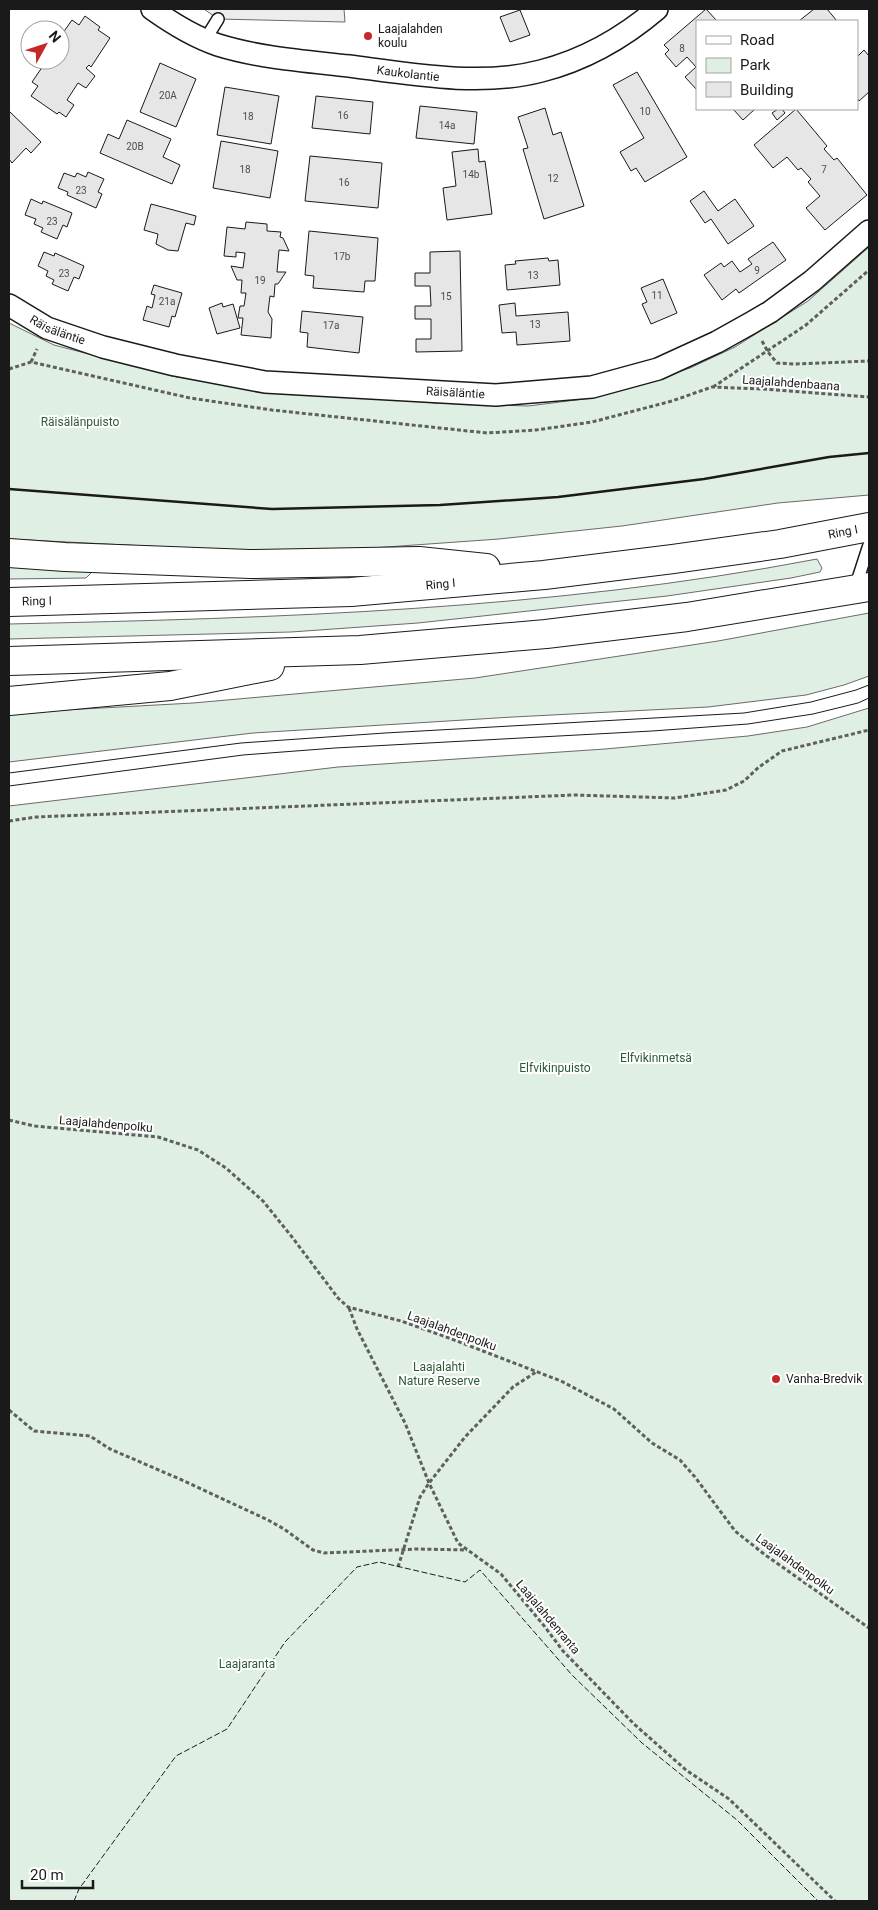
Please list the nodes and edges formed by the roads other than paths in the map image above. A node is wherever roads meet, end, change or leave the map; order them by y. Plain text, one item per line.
1 (152, 9) edge
2 (656, 9) edge
3 (218, 19) dead end
4 (205, 40) junction
5 (869, 231) edge
6 (9, 305) edge
7 (869, 527) edge
8 (869, 545) edge
9 (9, 553) edge
10 (544, 575) junction
11 (862, 589) edge
12 (9, 602) edge
13 (360, 650) junction
14 (9, 661) edge
15 (9, 701) edge

1 - 4 street, Kaukolantie
2 - 4 street, Kaukolantie
3 - 4 lane
5 - 6 street, Räisäläntie
7 - 10 highway, Ring I
8 - 11 lane
9 - 10 highway
10 - 12 highway, Ring I
11 - 13 highway
13 - 14 highway
13 - 15 highway

